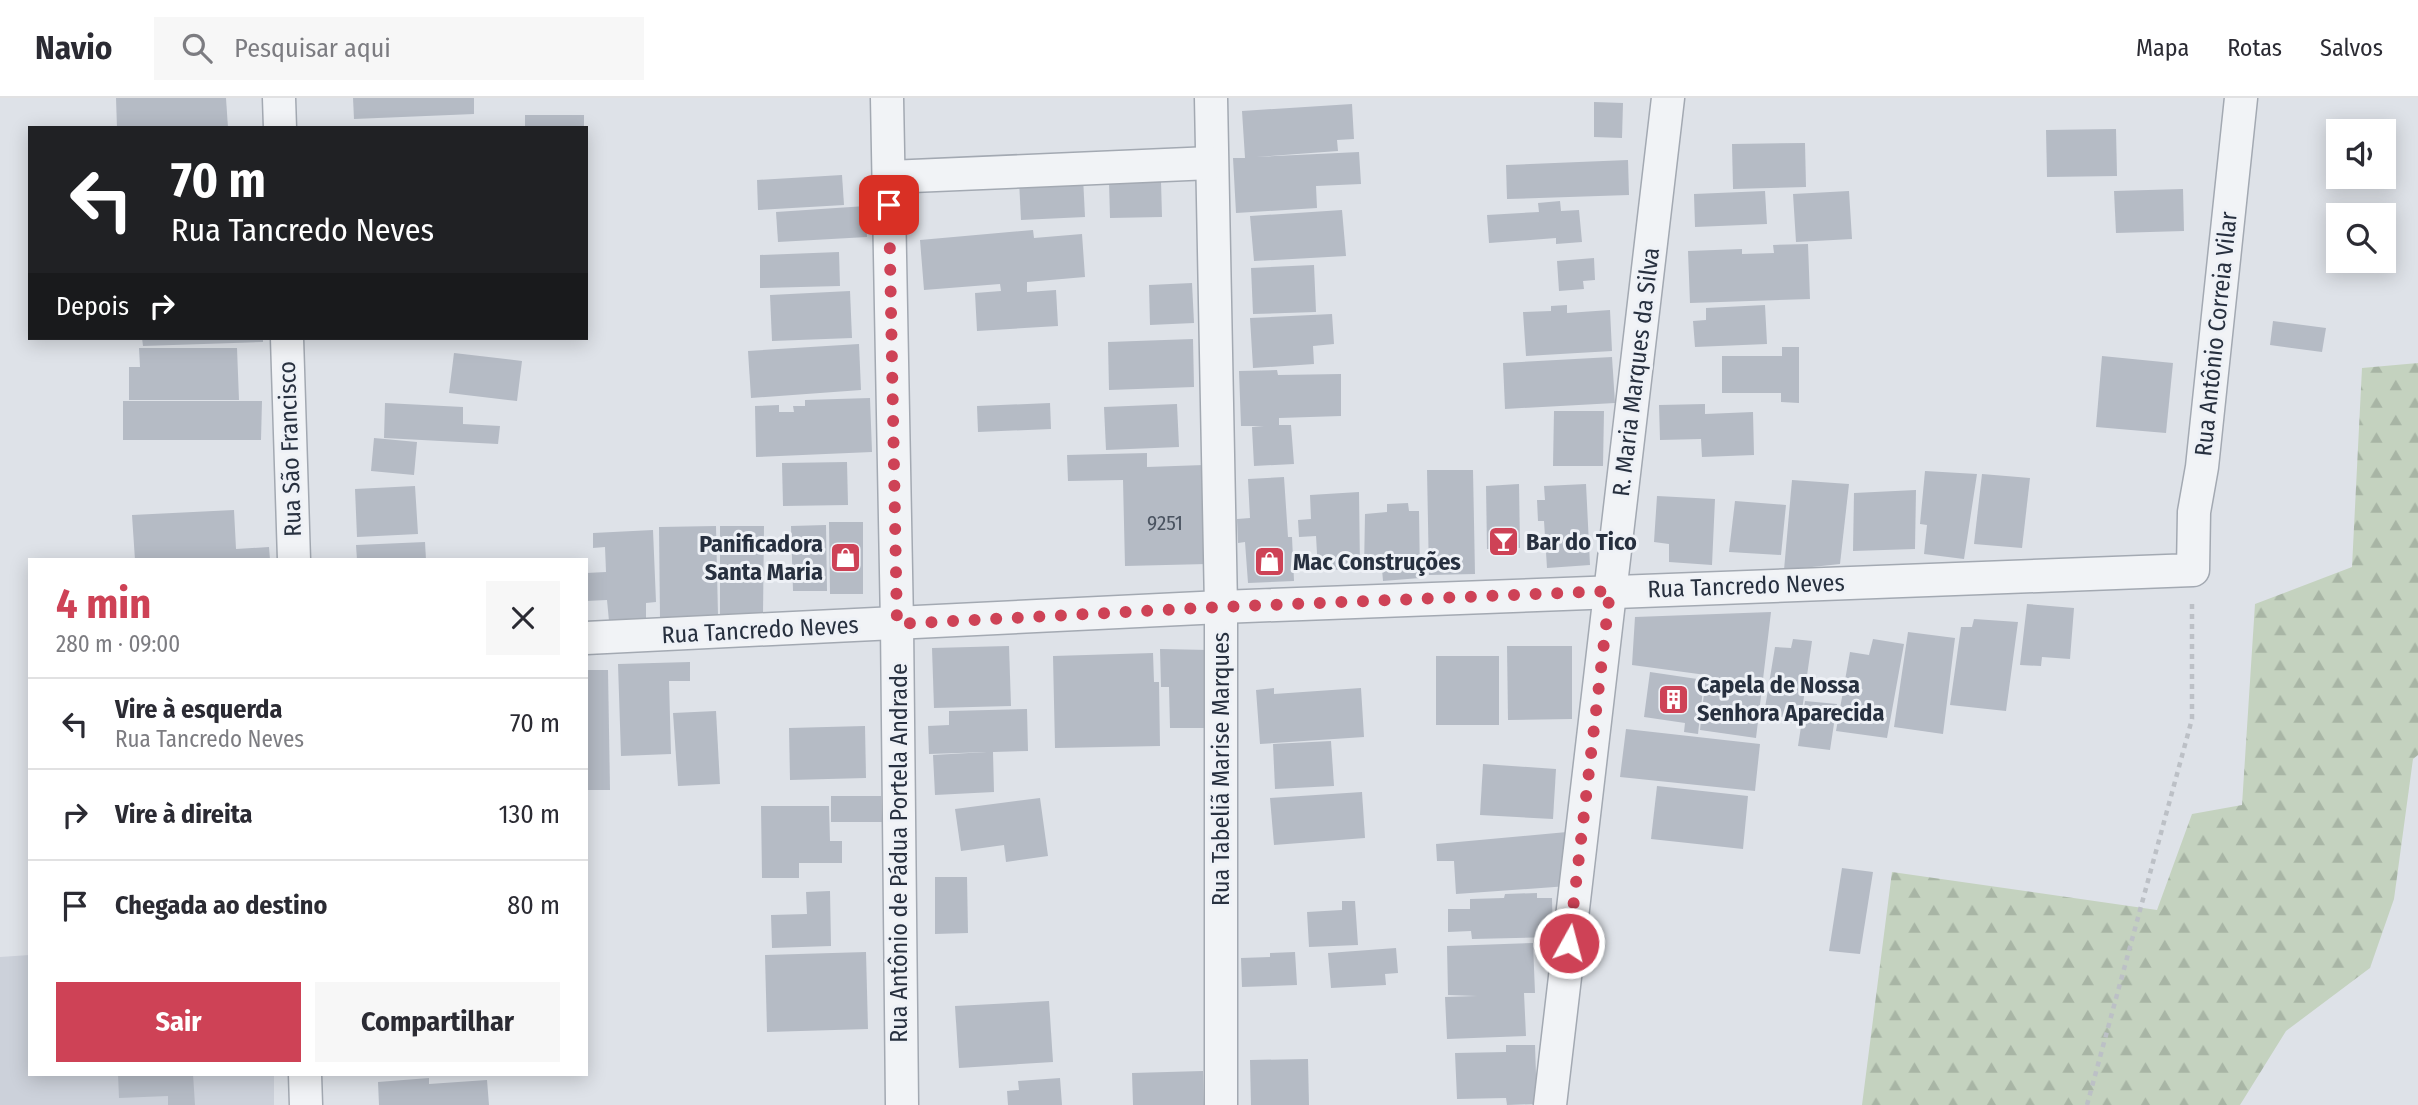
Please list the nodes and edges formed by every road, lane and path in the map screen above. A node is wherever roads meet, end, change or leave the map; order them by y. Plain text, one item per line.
1 (279, 98) edge
2 (887, 98) edge
3 (1211, 98) edge
4 (1668, 98) edge
5 (2241, 98) edge
6 (279, 126) edge
7 (1211, 163) junction
8 (889, 177) junction
9 (287, 340) edge
10 (294, 558) edge
11 (2193, 570) junction
12 (1610, 591) junction
13 (1221, 607) junction
14 (897, 624) junction
15 (588, 638) edge
16 (305, 1076) edge
17 (306, 1105) edge
18 (901, 1105) edge
19 (1222, 1105) edge
20 (1550, 1105) edge
21 (2087, 1105) edge

1 - 6 street
2 - 8 street, Rua Antônio de Pádua Portela Andrade
3 - 7 street, Rua Tabeliã Marise Marques
4 - 12 street, R. Maria Marques da Silva
5 - 11 street, Rua Antônio Correia Vilar
7 - 8 street
7 - 13 street, Rua Tabeliã Marise Marques
8 - 14 street, Rua Antônio de Pádua Portela Andrade
9 - 10 street, Rua São Francisco
11 - 12 street, Rua Tancredo Neves
11 - 21 path
12 - 13 street, Rua Tancredo Neves
12 - 20 street, R. Maria Marques da Silva
13 - 14 street, Rua Tancredo Neves
13 - 19 street, Rua Tabeliã Marise Marques
14 - 15 street, Rua Tancredo Neves
14 - 18 street, Rua Antônio de Pádua Portela Andrade
16 - 17 street

